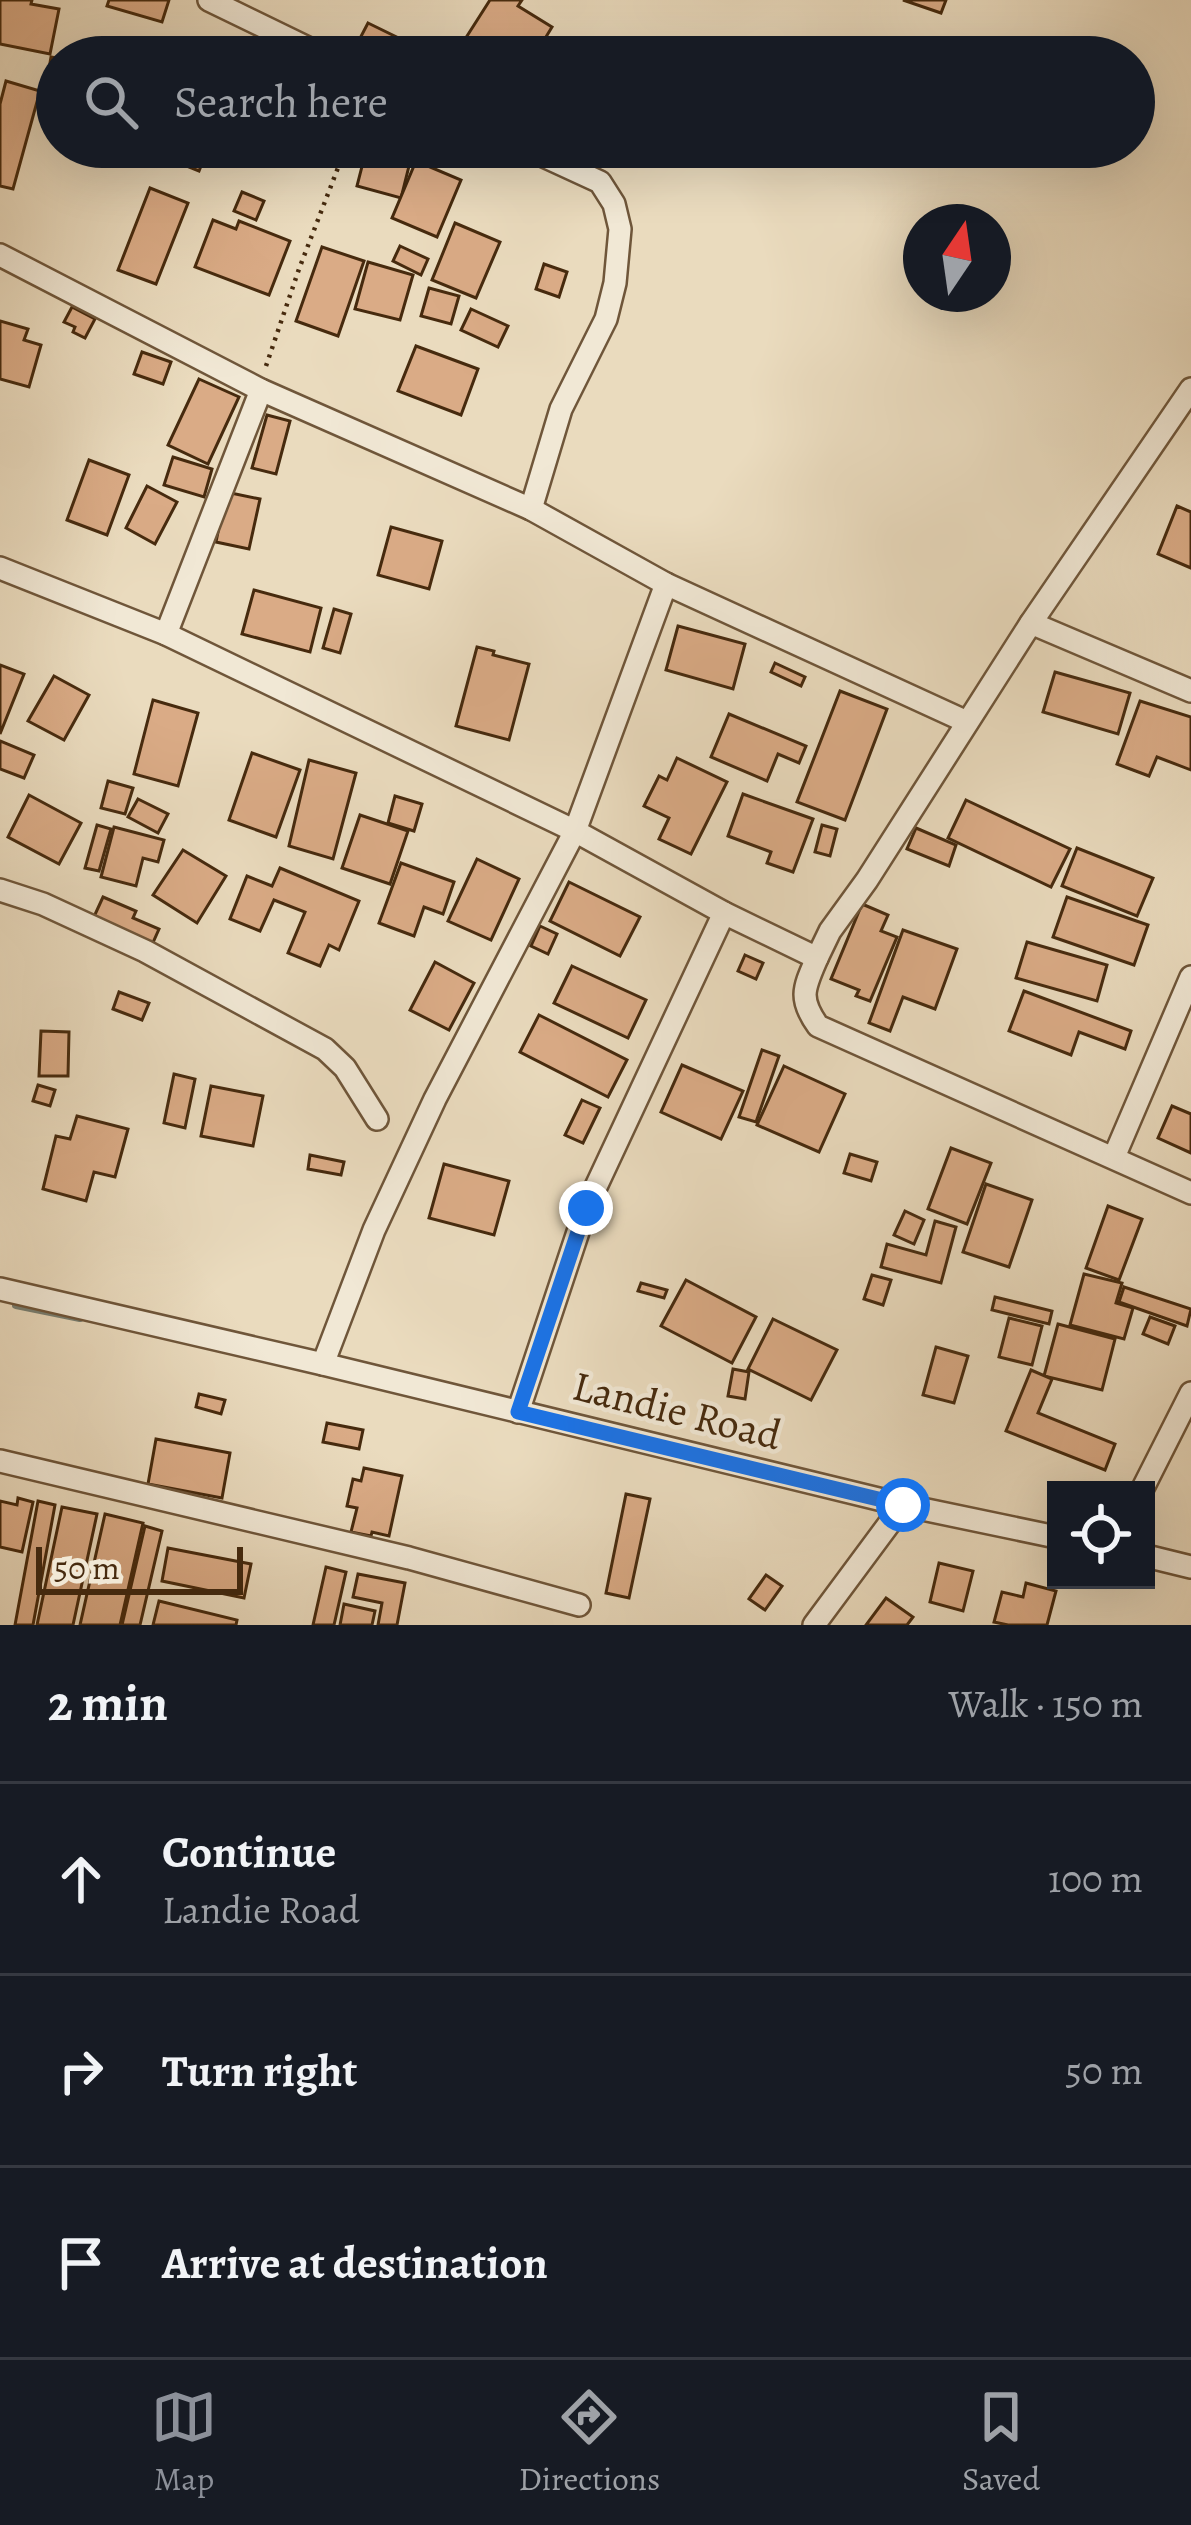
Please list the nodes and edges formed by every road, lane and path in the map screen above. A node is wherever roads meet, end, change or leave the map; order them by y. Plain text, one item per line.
1 (209, 0) edge
2 (283, 36) edge
3 (338, 168) edge
4 (570, 168) edge
5 (0, 255) edge
6 (259, 389) junction
7 (1191, 389) edge
8 (531, 508) junction
9 (0, 568) edge
10 (666, 584) junction
11 (1031, 623) junction
12 (166, 634) junction
13 (1191, 691) edge
14 (968, 722) junction
15 (575, 832) junction
16 (0, 890) edge
17 (724, 913) junction
18 (817, 958) junction
19 (1191, 976) edge
20 (377, 1119) dead end
21 (1114, 1157) junction
22 (1191, 1193) edge
23 (0, 1289) edge
24 (323, 1364) junction
25 (1191, 1393) edge
26 (518, 1412) junction
27 (0, 1461) edge
28 (1147, 1481) edge
29 (903, 1505) junction
30 (1047, 1535) edge
31 (1155, 1558) edge
32 (1191, 1567) edge
33 (579, 1605) dead end
34 (814, 1625) edge

1 - 2 street
3 - 6 path
4 - 8 street
5 - 6 street
6 - 8 street
6 - 12 street
7 - 11 street
8 - 10 street
9 - 12 street
10 - 14 street
10 - 15 street
11 - 13 street
11 - 14 street
12 - 15 street
14 - 18 street
15 - 17 street
15 - 24 street
16 - 20 street
17 - 18 street
17 - 26 street
18 - 21 street
19 - 21 street
21 - 22 street
23 - 24 street, Landie Road
24 - 26 street, Landie Road
25 - 28 street
26 - 29 street, Landie Road
27 - 33 street
29 - 30 street, Landie Road
29 - 34 street
31 - 32 street

